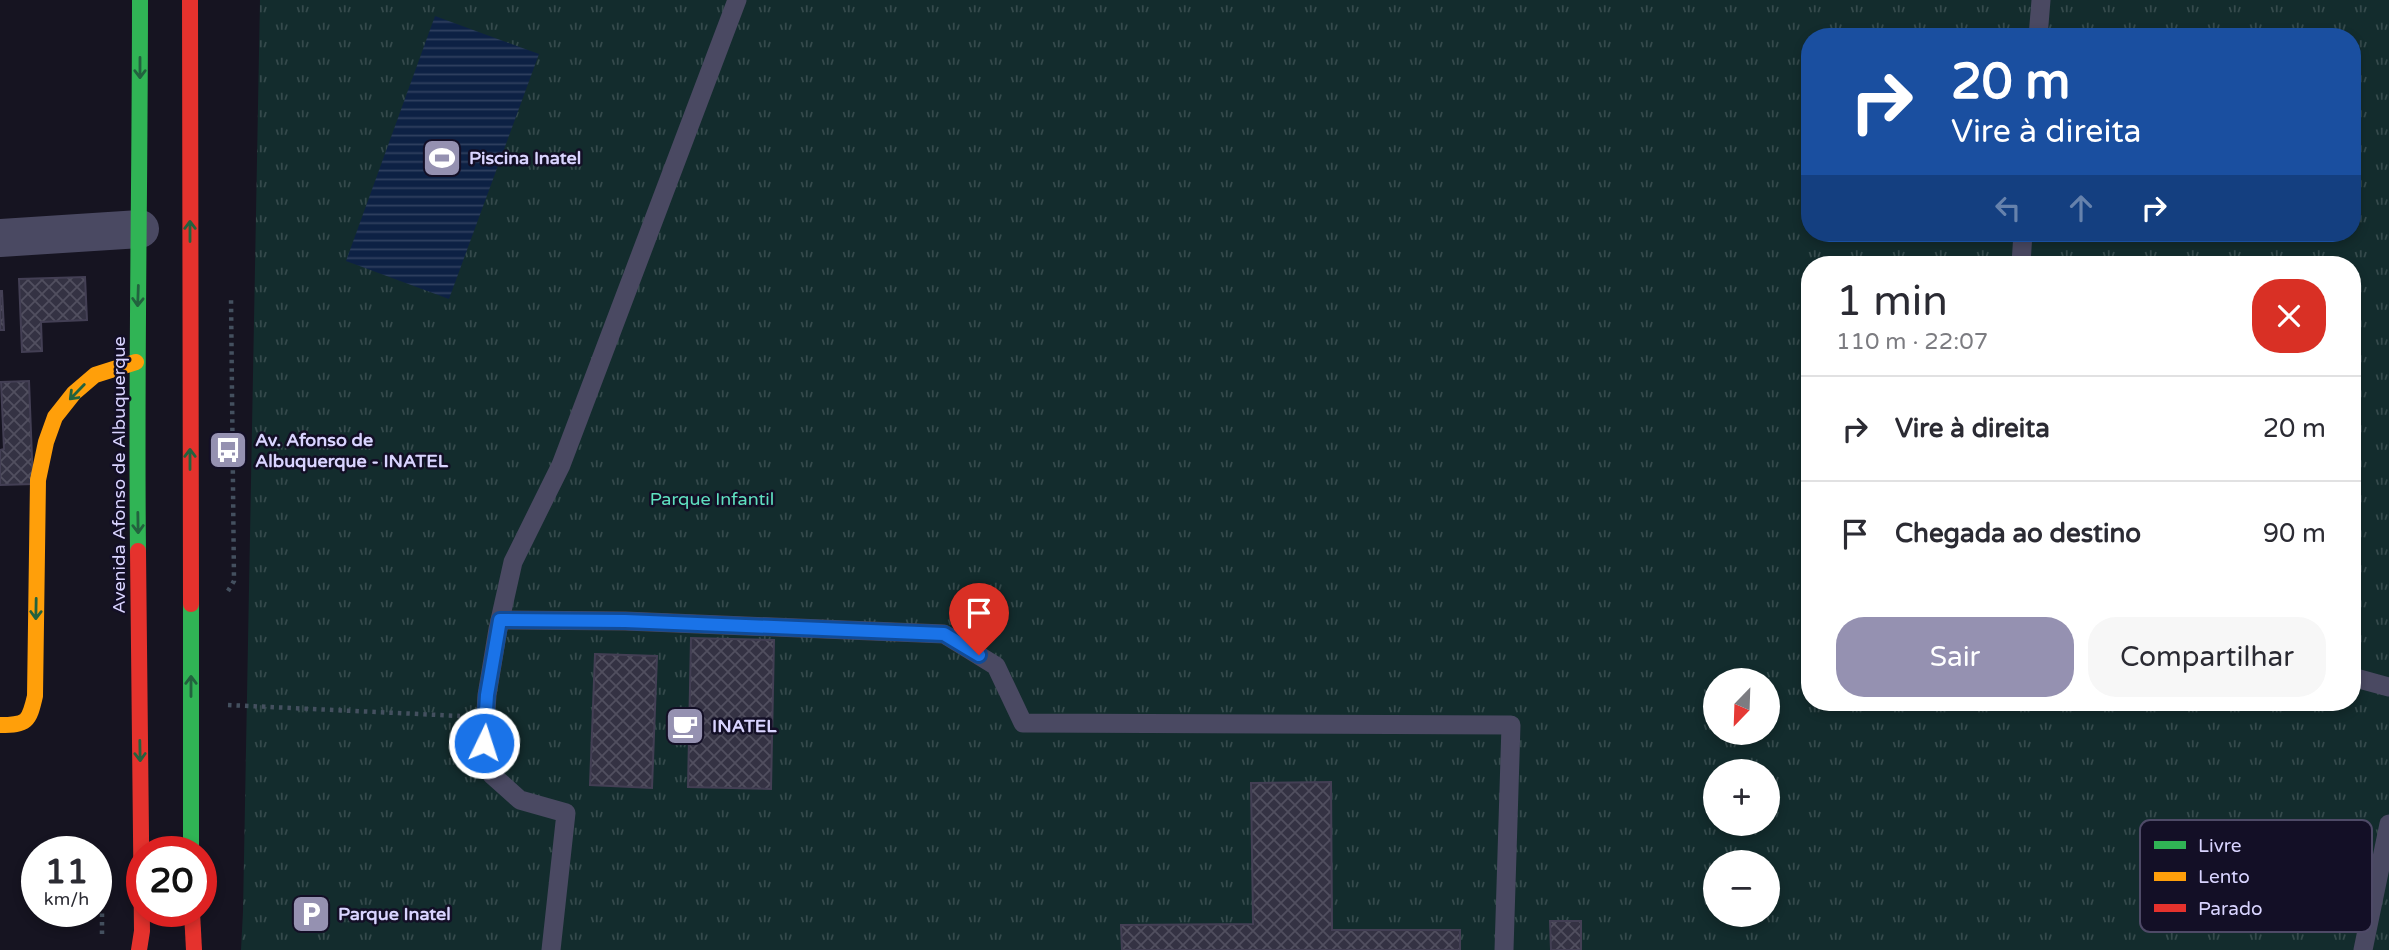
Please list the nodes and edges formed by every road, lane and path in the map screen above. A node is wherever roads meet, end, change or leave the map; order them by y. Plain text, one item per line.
1 (140, 0) edge
2 (190, 0) edge
3 (737, 0) edge
4 (2041, 0) edge
5 (2039, 28) edge
6 (140, 229) junction
7 (0, 238) edge
8 (136, 362) junction
9 (500, 620) junction
10 (2361, 679) edge
11 (2389, 687) edge
12 (218, 705) dead end
13 (486, 717) junction
14 (0, 725) edge
15 (2389, 824) edge
16 (191, 836) edge
17 (2372, 906) edge
18 (193, 927) edge
19 (2367, 932) edge
20 (139, 950) edge
21 (194, 950) edge
22 (551, 950) edge
23 (1504, 950) edge
24 (2363, 950) edge

1 -> 6 main road, Avenida Afonso de Albuquerque
16 -> 2 main road
3 - 9 lane
4 - 5 lane
6 - 7 street
6 -> 8 main road, Avenida Afonso de Albuquerque
8 -> 14 main road
8 -> 20 main road, Avenida Afonso de Albuquerque
9 - 13 lane
9 - 23 lane
10 - 11 lane
12 - 13 path
13 - 22 lane
15 - 17 lane
18 - 21 main road
19 - 24 lane

